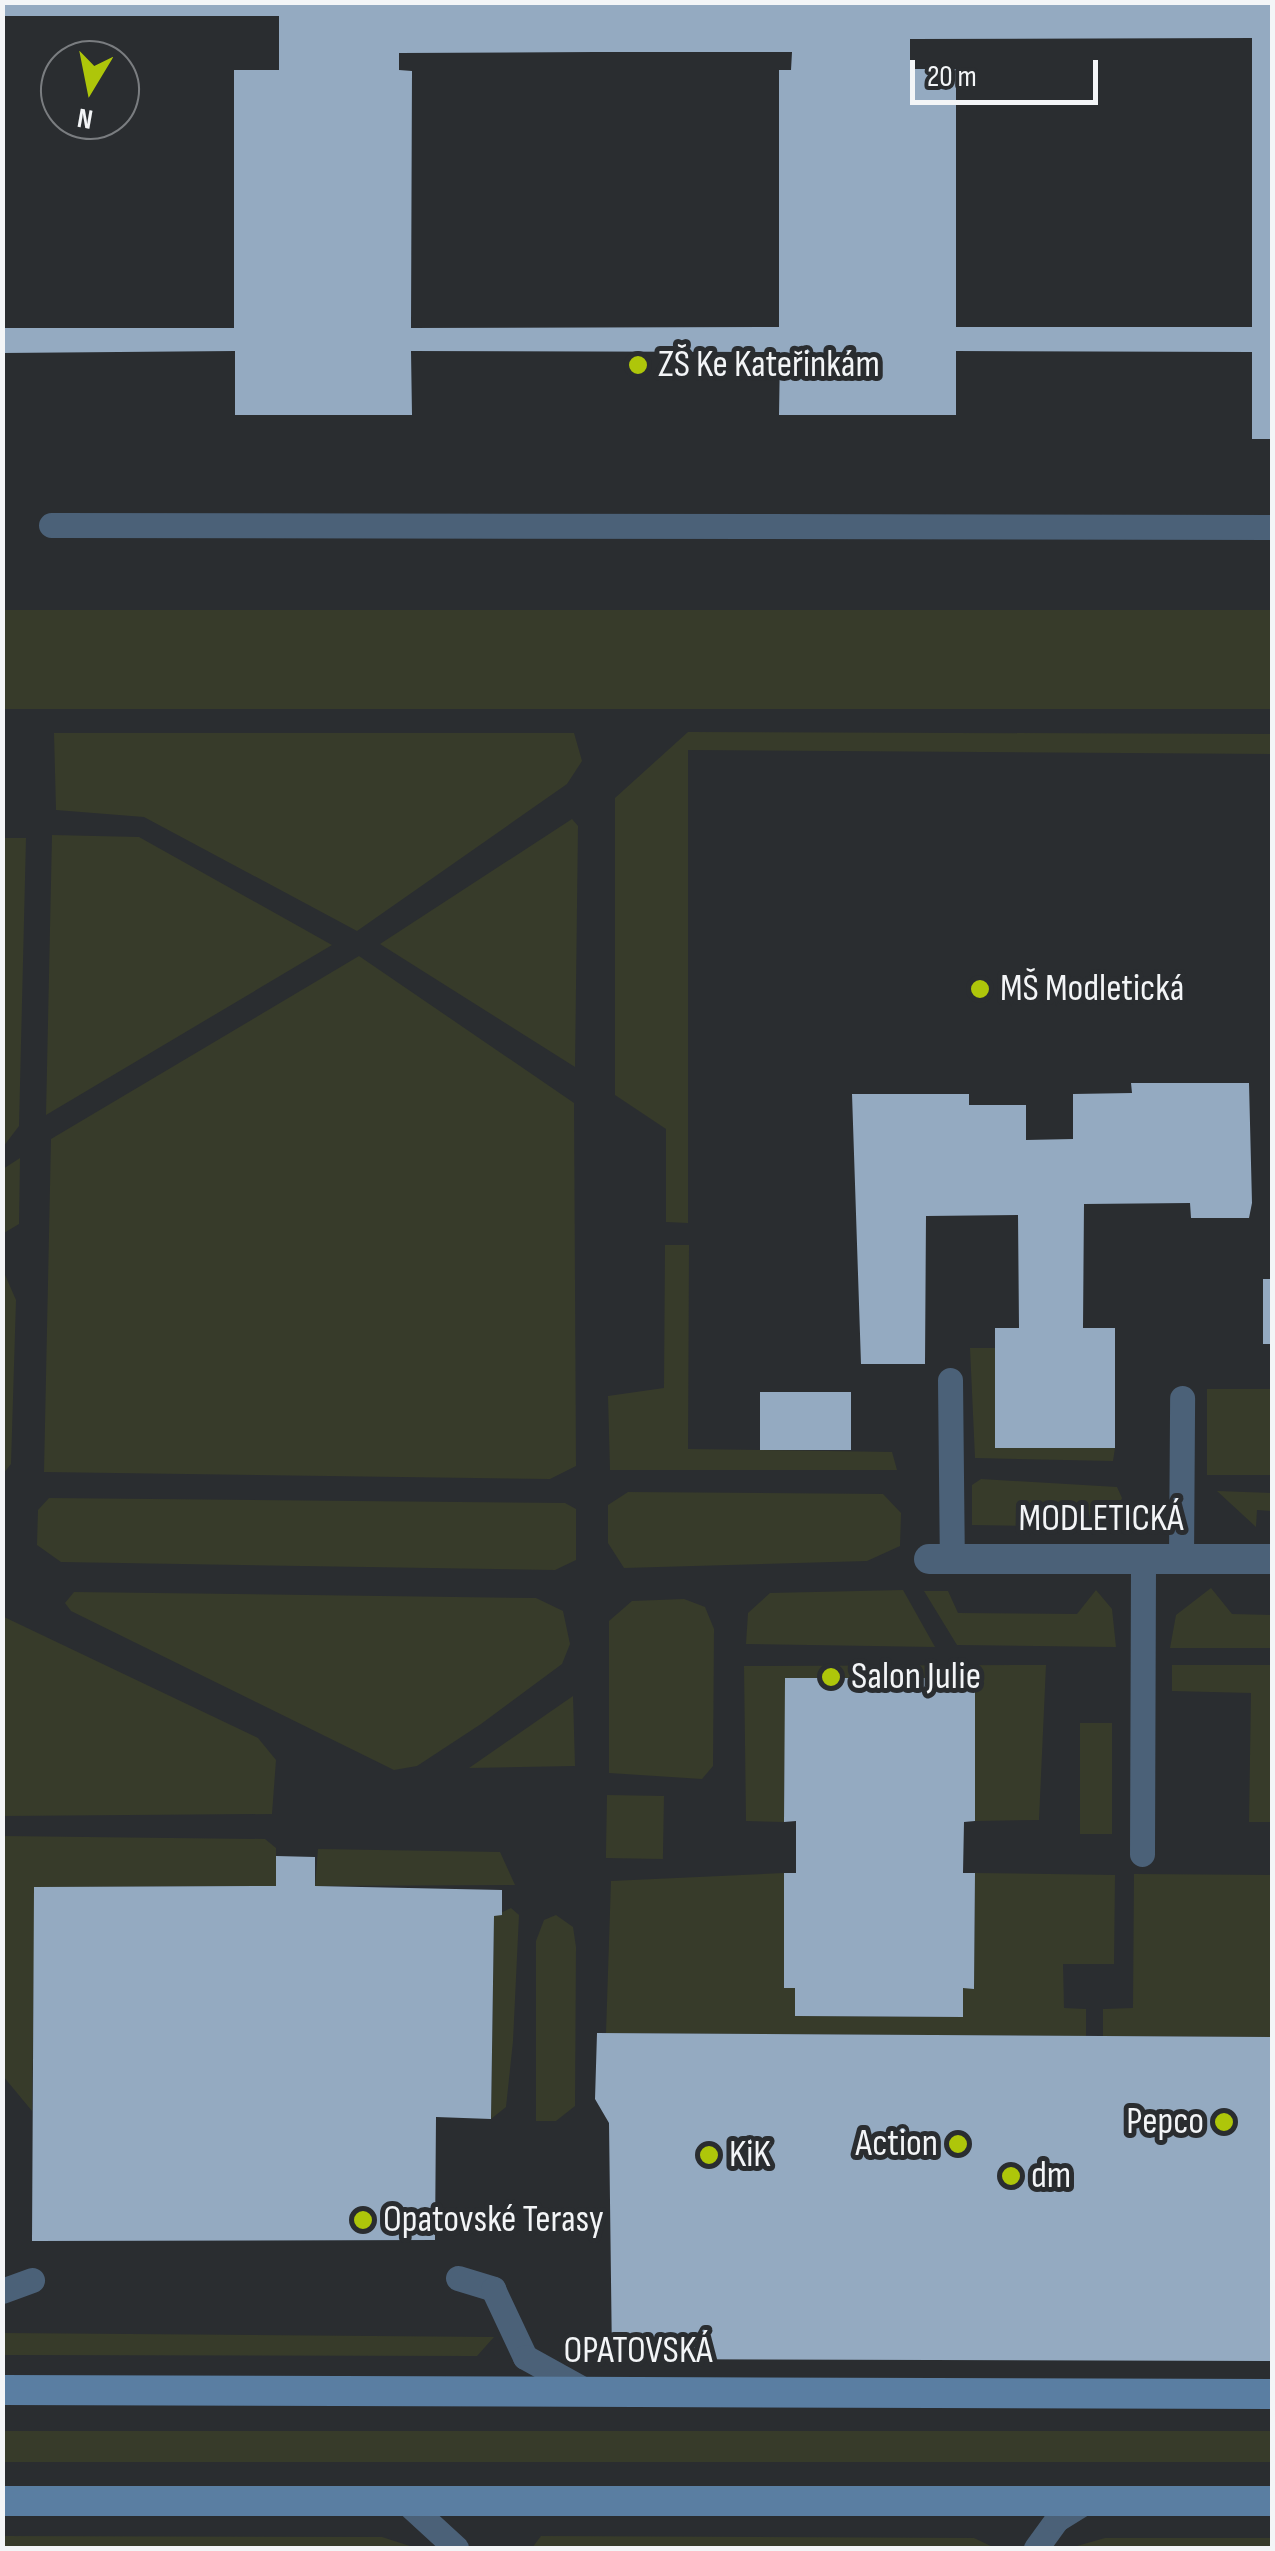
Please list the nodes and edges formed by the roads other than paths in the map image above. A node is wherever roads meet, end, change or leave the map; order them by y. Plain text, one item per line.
1 (51, 525) dead end
2 (1272, 527) edge
3 (950, 1380) dead end
4 (1182, 1398) dead end
5 (940, 1559) joint
6 (1143, 1559) junction
7 (1181, 1559) junction
8 (1272, 1559) edge
9 (1142, 1854) dead end
10 (458, 2278) dead end
11 (32, 2280) dead end
12 (2, 2291) edge
13 (2, 2390) edge
14 (591, 2391) junction
15 (1272, 2394) edge
16 (1088, 2500) junction
17 (1272, 2501) edge
18 (2, 2502) edge
19 (406, 2502) junction
20 (456, 2548) edge
21 (1036, 2548) edge

1 - 2 lane
3 - 5 lane
4 - 7 lane
5 - 6 street, MODLETICKÁ
6 - 7 street, MODLETICKÁ
6 - 9 lane
7 - 8 street, MODLETICKÁ
10 - 14 lane
11 - 12 lane
13 - 14 main road, OPATOVSKÁ
14 - 15 main road, OPATOVSKÁ
16 - 17 main road
16 - 19 main road
16 - 21 lane
18 - 19 main road
19 - 20 lane

